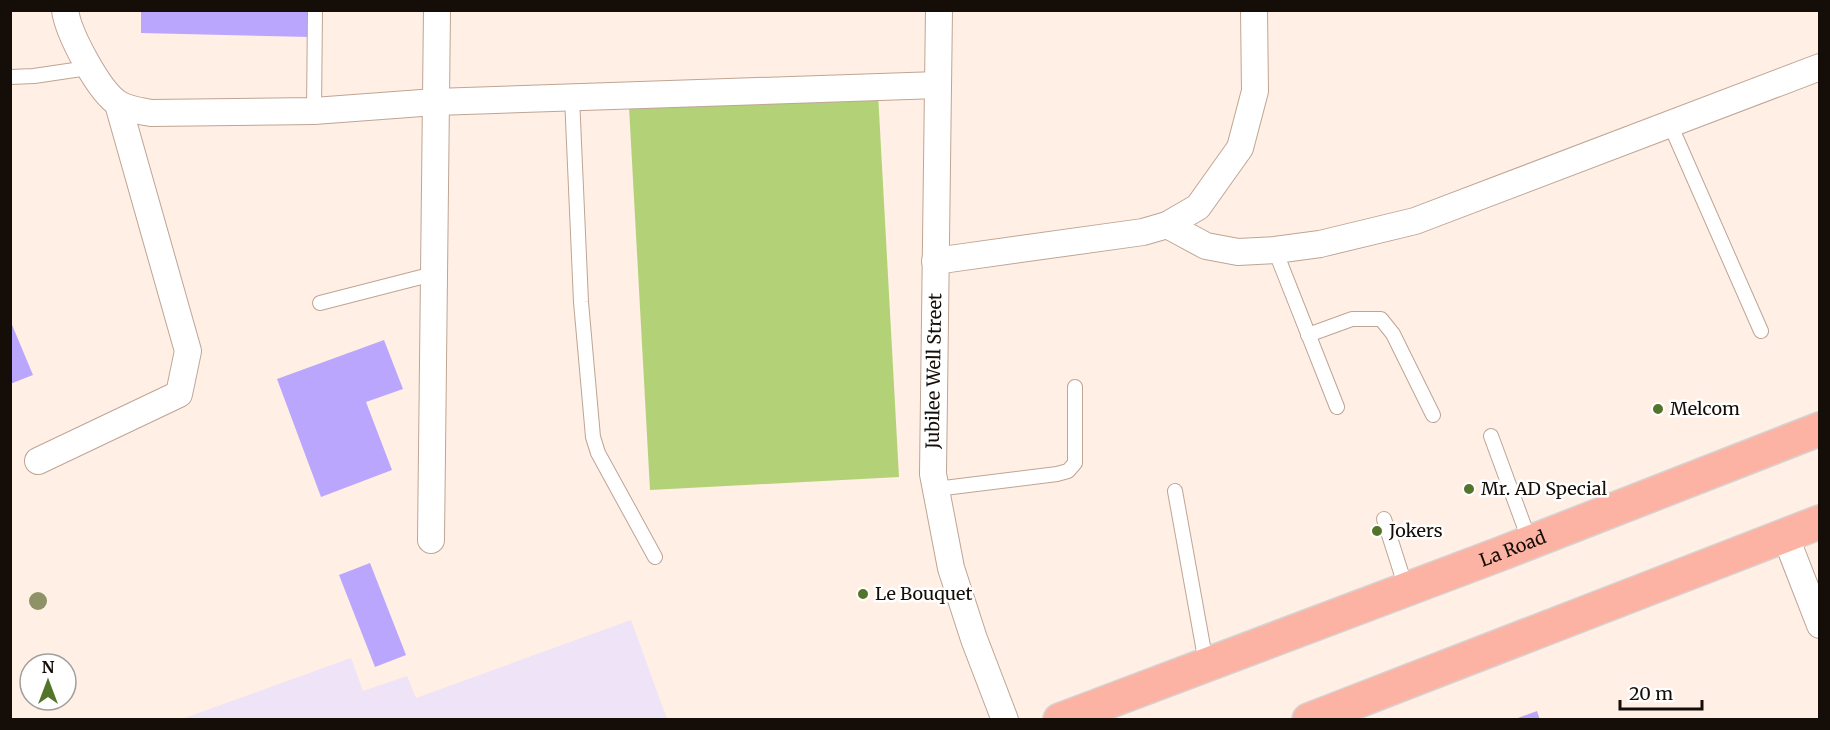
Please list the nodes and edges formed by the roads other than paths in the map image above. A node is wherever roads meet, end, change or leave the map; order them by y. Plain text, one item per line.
1 (64, 10) edge
2 (315, 10) edge
3 (437, 10) edge
4 (939, 10) edge
5 (1254, 10) edge
6 (1820, 67) edge
7 (88, 68) junction
8 (10, 76) edge
9 (938, 85) junction
10 (572, 97) junction
11 (435, 102) junction
12 (118, 104) junction
13 (314, 111) junction
14 (1670, 124) junction
15 (1167, 225) junction
16 (1275, 250) junction
17 (935, 261) junction
18 (433, 274) junction
19 (320, 303) dead end
20 (1761, 331) dead end
21 (1308, 335) junction
22 (1075, 387) dead end
23 (1336, 407) dead end
24 (1433, 415) dead end
25 (1820, 429) edge
26 (1491, 436) dead end
27 (39, 461) dead end
28 (936, 489) junction
29 (1175, 491) dead end
30 (1384, 519) dead end
31 (1820, 522) edge
32 (1785, 535) junction
33 (431, 540) dead end
34 (1530, 542) junction
35 (655, 558) dead end
36 (1406, 588) junction
37 (1820, 625) edge
38 (1206, 663) junction
39 (1005, 720) edge
40 (1060, 720) edge
41 (1309, 720) edge

1 - 7 street
2 - 13 lane
3 - 11 street
4 - 9 street, Jubilee Well Street
5 - 15 street
6 - 14 street
7 - 8 lane
7 - 12 street
9 - 10 street
9 - 17 street, Jubilee Well Street
10 - 11 street
10 - 35 lane
11 - 13 street
11 - 18 street
12 - 13 street
12 - 27 street
14 - 16 street
14 - 20 lane
15 - 16 street
15 - 17 street
16 - 21 lane
17 - 28 street, Jubilee Well Street
18 - 19 lane
18 - 33 street
21 - 23 lane
21 - 24 lane
22 - 28 lane
25 - 34 main road, La Road
26 - 34 lane
28 - 39 street, Jubilee Well Street
29 - 38 lane
30 - 36 lane
31 - 32 main road
32 - 37 street
32 - 41 main road
34 - 36 main road, La Road
36 - 38 main road, La Road
38 - 40 main road, La Road

